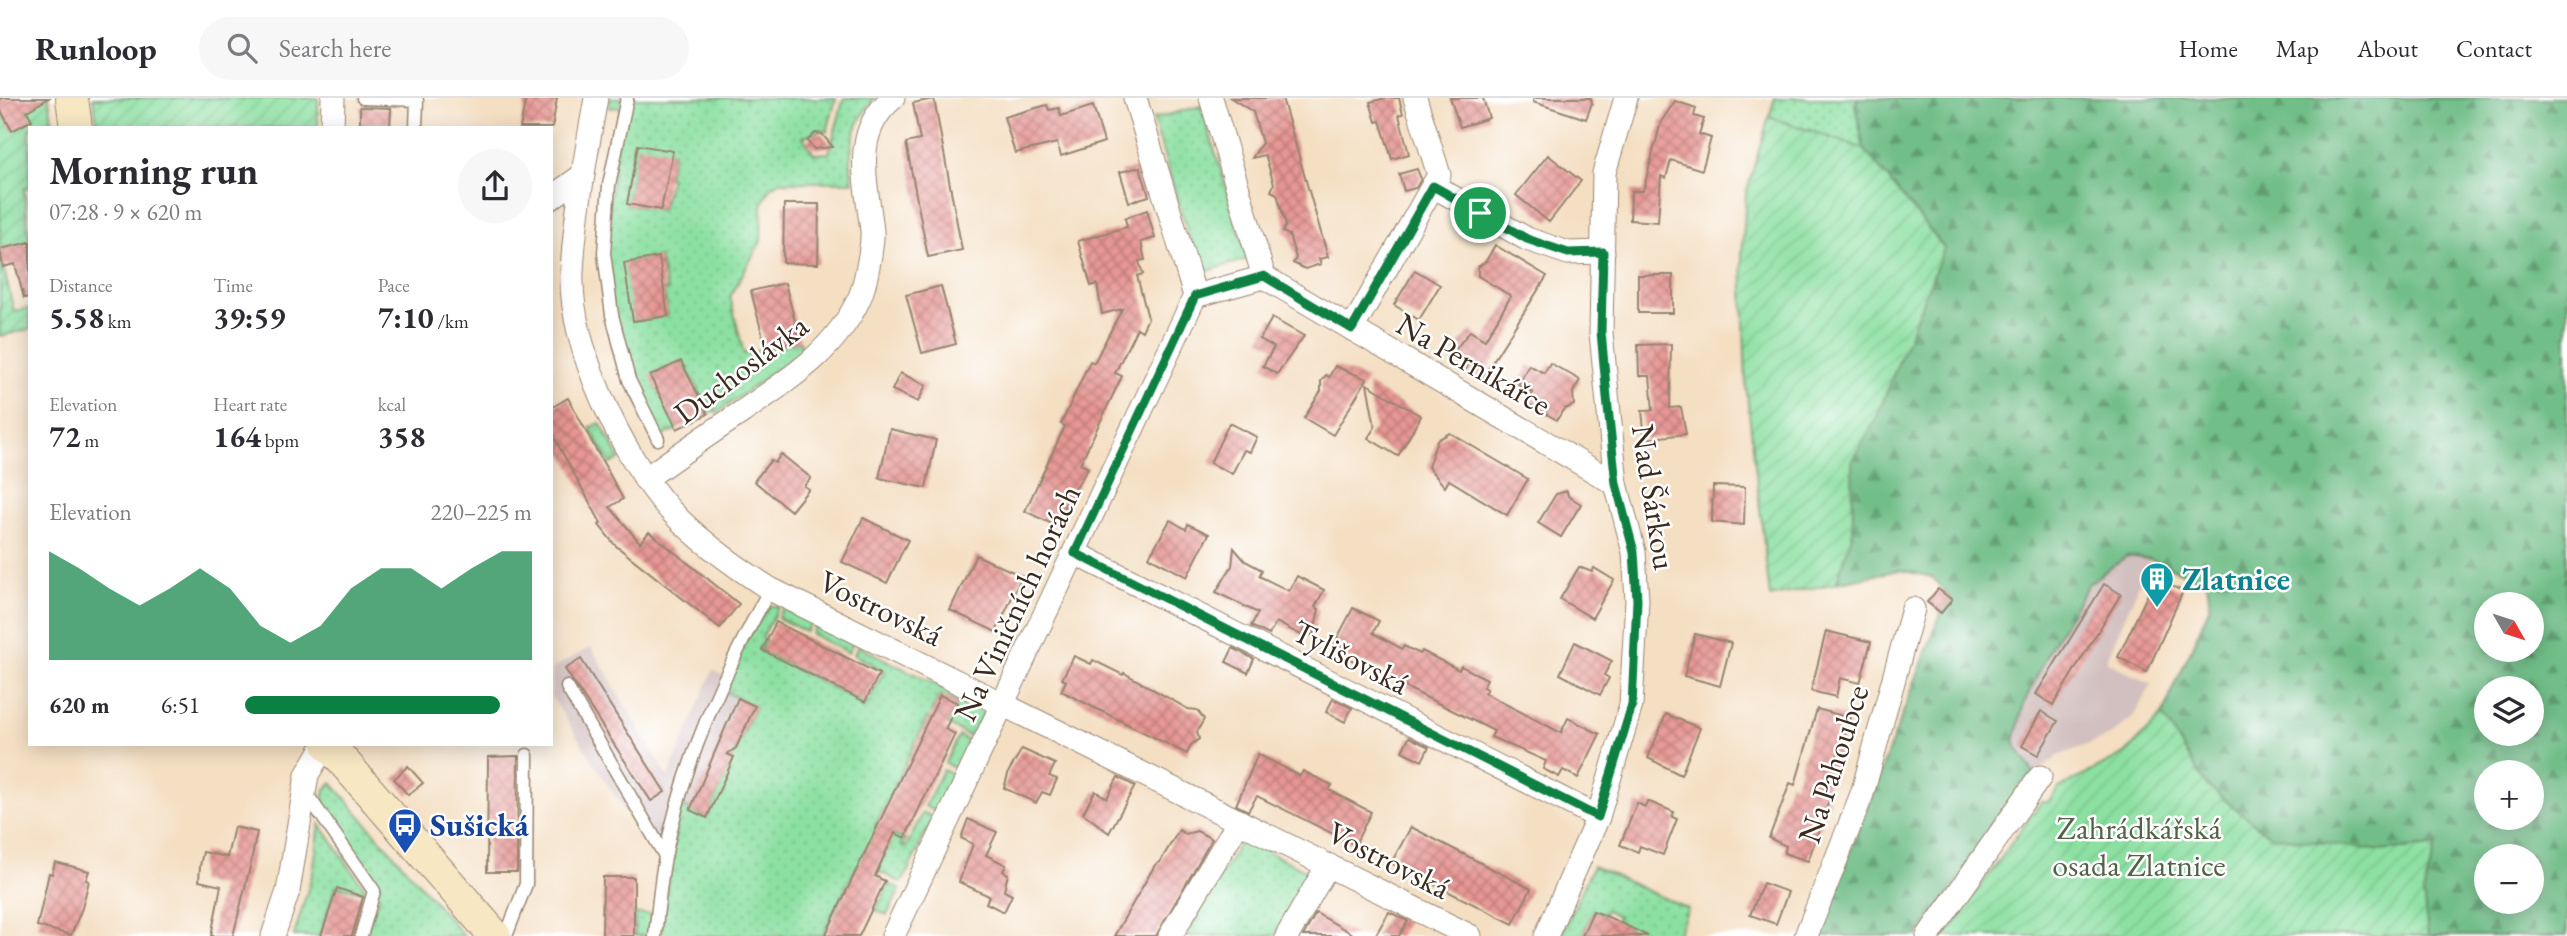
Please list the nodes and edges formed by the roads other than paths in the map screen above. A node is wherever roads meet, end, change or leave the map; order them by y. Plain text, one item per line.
1 (72, 98) edge
2 (333, 98) edge
3 (363, 98) edge
4 (596, 98) edge
5 (627, 98) edge
6 (893, 98) edge
7 (1211, 98) edge
8 (1415, 98) edge
9 (1626, 98) edge
10 (1142, 99) edge
11 (76, 126) edge
12 (332, 126) edge
13 (415, 126) edge
14 (583, 175) junction
15 (1433, 186) junction
16 (553, 197) edge
17 (1603, 252) junction
18 (1264, 276) junction
19 (1195, 296) junction
20 (1352, 329) junction
21 (658, 439) dead end
22 (645, 479) junction
23 (1616, 484) junction
24 (1075, 553) junction
25 (770, 589) junction
26 (1913, 608) dead end
27 (567, 687) dead end
28 (1005, 704) junction
29 (325, 746) edge
30 (329, 746) edge
31 (527, 755) dead end
32 (2040, 777) dead end
33 (303, 790) junction
34 (1598, 817) junction
35 (1239, 821) junction
36 (665, 856) junction
37 (1328, 865) junction
38 (273, 936) edge
39 (361, 936) edge
40 (495, 936) edge
41 (506, 936) edge
42 (655, 936) edge
43 (893, 936) edge
44 (1170, 936) edge
45 (1287, 936) edge
46 (1470, 936) edge
47 (1546, 936) edge
48 (1806, 936) edge
49 (1928, 936) edge

1 - 11 street
2 - 12 street
3 - 13 lane
4 - 14 street, Vostrovská
5 - 21 lane
6 - 22 street, Duchoslávka
7 - 18 street
8 - 15 street
9 - 17 street, Nad Šárkou
10 - 19 street
14 - 16 street
14 - 22 street, Vostrovská
15 - 17 street
15 - 20 street
17 - 23 street, Nad Šárkou
18 - 19 street
18 - 20 street, Na Pernikářce
19 - 24 street, Na Viničních horách
20 - 23 street, Na Pernikářce
22 - 25 street, Vostrovská
23 - 34 street, Nad Šárkou
24 - 28 street, Na Viničních horách
24 - 34 street, Tylišovská
25 - 28 street, Vostrovská
25 - 36 lane
26 - 48 street, Na Pahoubce
27 - 36 lane
28 - 35 street, Vostrovská
28 - 43 street, Na Viničních horách
29 - 33 street
30 - 40 street
31 - 41 lane
32 - 49 street
33 - 38 street
33 - 39 lane
34 - 47 street, Nad Šárkou
35 - 37 street, Vostrovská
35 - 44 street
36 - 42 lane
37 - 45 street
37 - 46 street, Vostrovská

